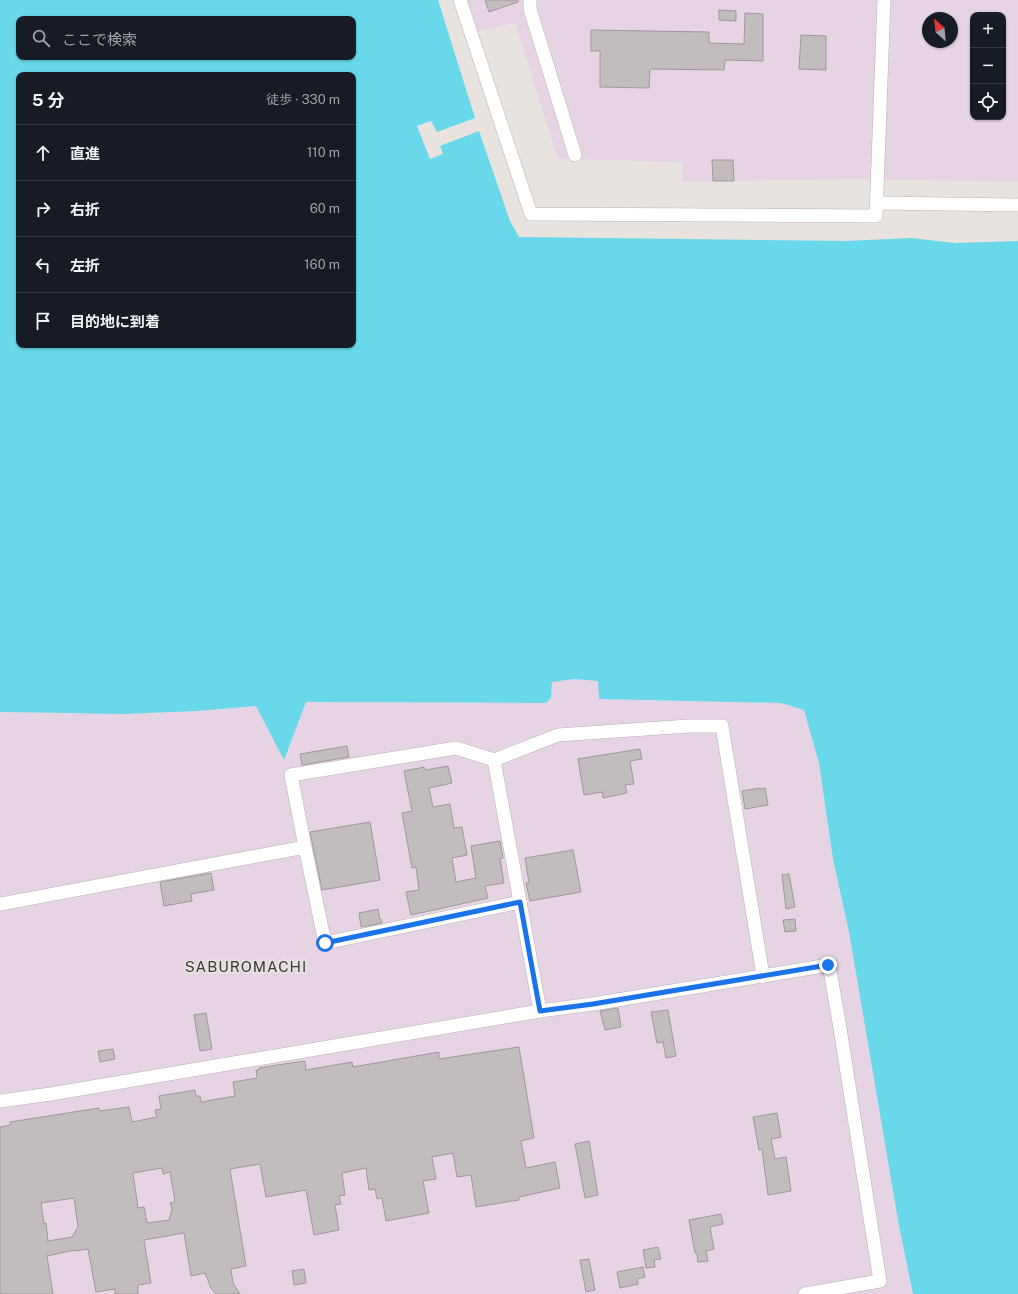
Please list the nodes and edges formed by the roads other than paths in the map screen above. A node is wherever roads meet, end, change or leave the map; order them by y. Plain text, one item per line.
1 (460, 0) edge
2 (530, 0) edge
3 (884, 0) edge
4 (575, 155) dead end
5 (877, 203) junction
6 (1018, 205) edge
7 (494, 760) junction
8 (304, 847) junction
9 (520, 902) junction
10 (0, 904) edge
11 (763, 976) junction
12 (540, 1011) junction
13 (0, 1101) edge
14 (805, 1294) edge

1 - 5 lane
2 - 4 lane
3 - 5 lane
5 - 6 lane
7 - 8 lane
7 - 9 lane
7 - 11 lane
8 - 9 lane
8 - 10 lane
9 - 12 lane
11 - 12 lane
11 - 14 lane
12 - 13 lane

